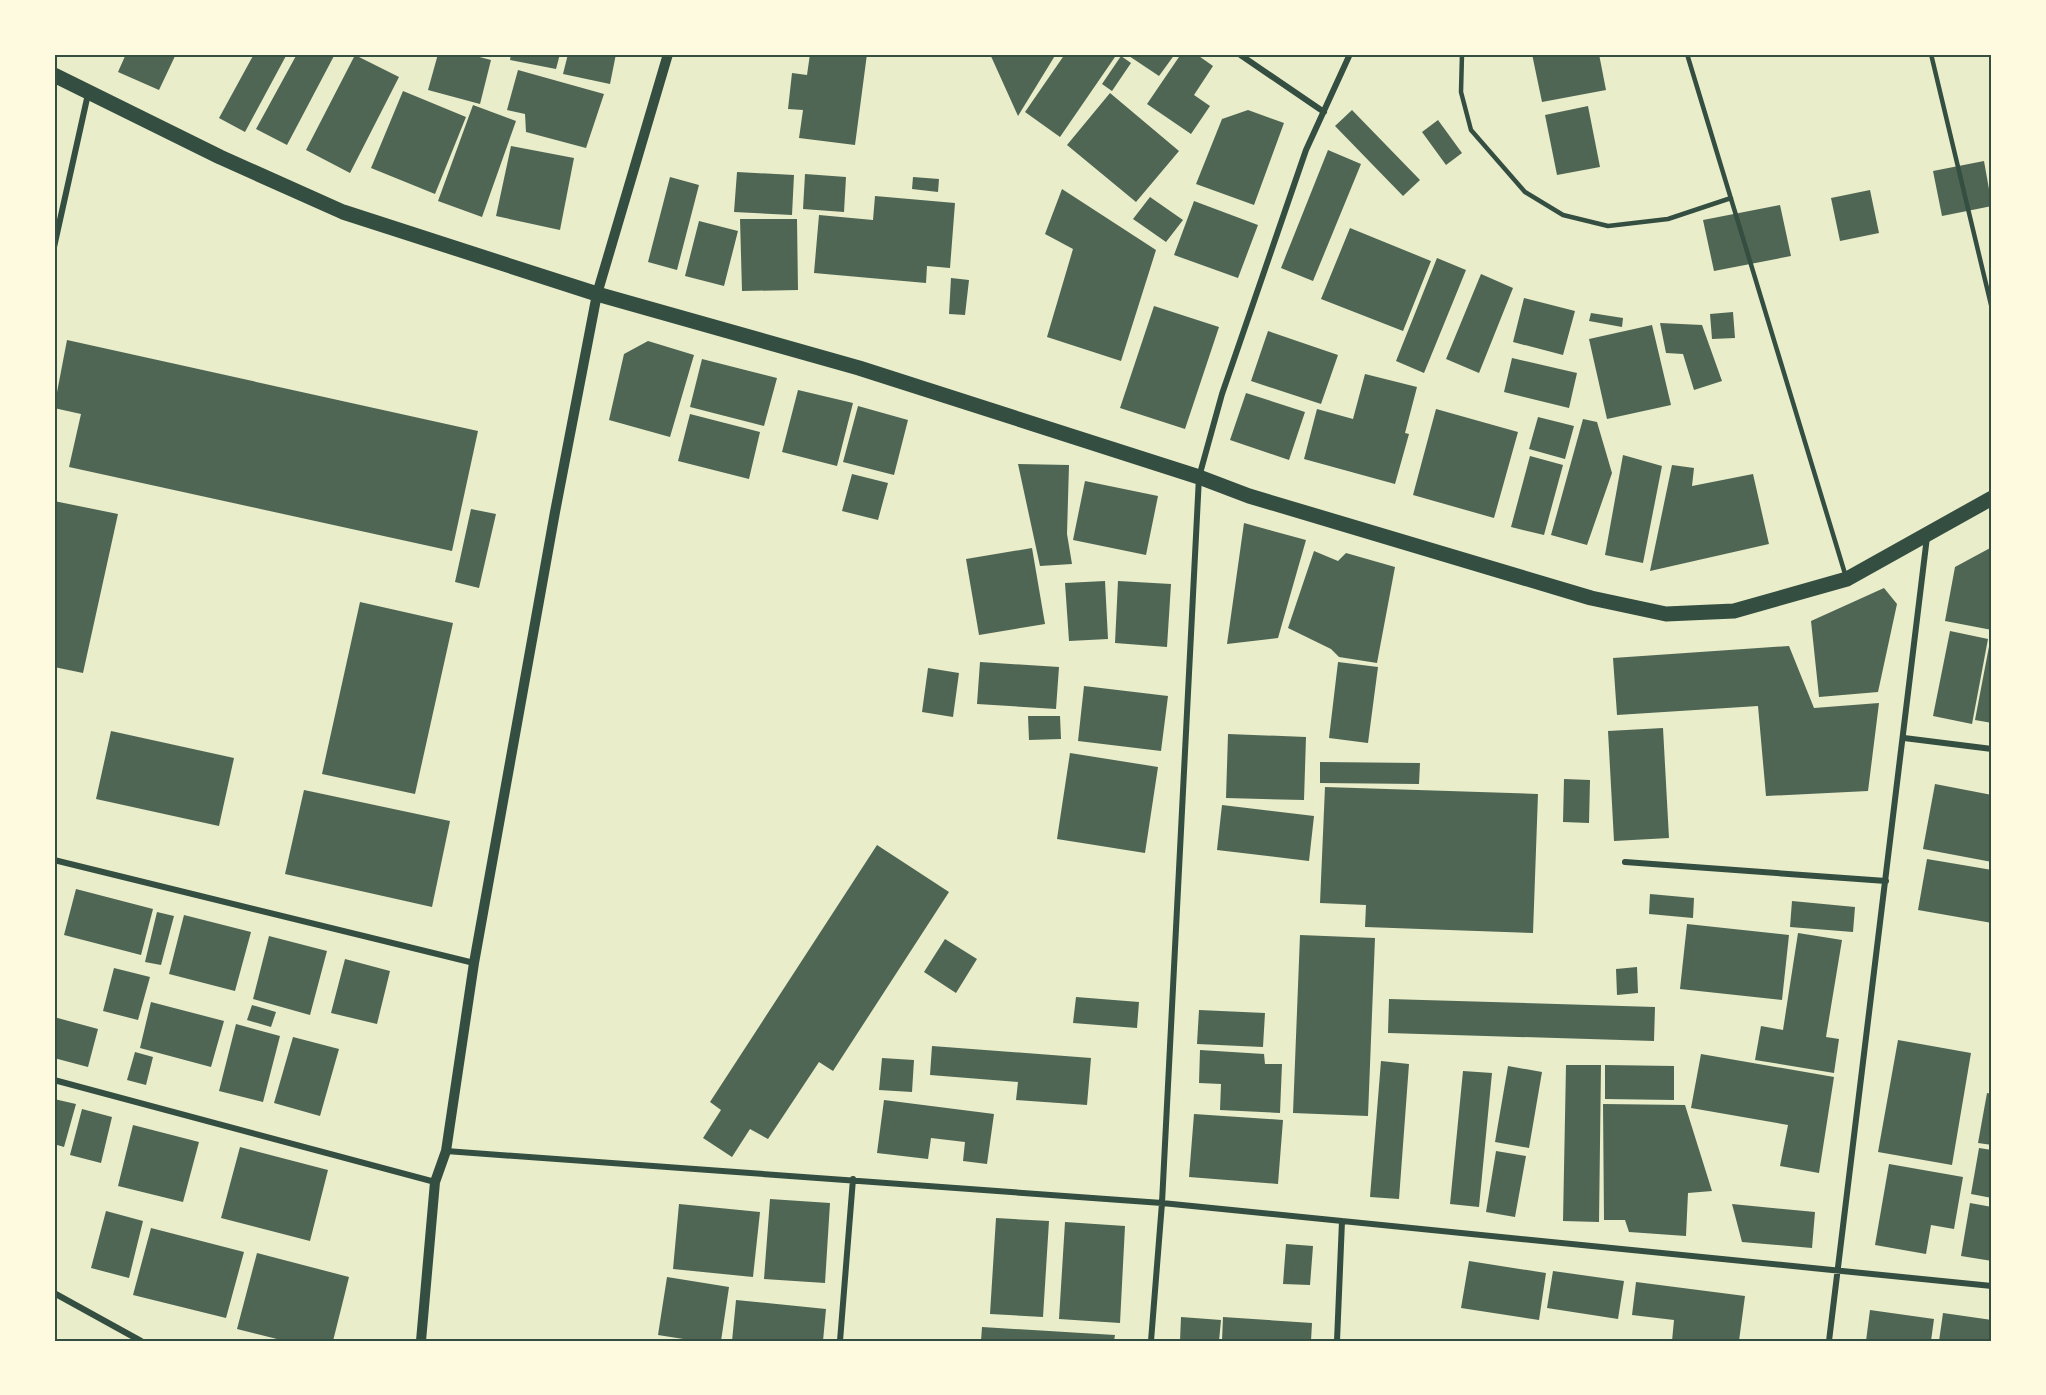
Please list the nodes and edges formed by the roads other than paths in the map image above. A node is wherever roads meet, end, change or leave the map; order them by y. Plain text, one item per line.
1 (668, 54) edge
2 (1239, 54) edge
3 (1350, 54) edge
4 (1462, 54) edge
5 (1687, 54) edge
6 (1931, 54) edge
7 (54, 75) edge
8 (89, 94) junction
9 (1324, 112) junction
10 (1731, 198) junction
11 (54, 247) edge
12 (597, 294) junction
13 (1992, 309) edge
14 (1199, 477) junction
15 (1992, 498) edge
16 (1927, 536) junction
17 (1847, 579) junction
18 (1905, 738) junction
19 (1992, 749) edge
20 (54, 860) edge
21 (1625, 862) dead end
22 (1886, 881) junction
23 (474, 963) junction
24 (54, 1080) edge
25 (446, 1151) junction
26 (853, 1179) junction
27 (435, 1182) junction
28 (1162, 1203) junction
29 (1342, 1221) junction
30 (1838, 1270) junction
31 (1992, 1286) edge
32 (54, 1293) edge
33 (141, 1341) edge
34 (422, 1341) edge
35 (840, 1341) edge
36 (1151, 1341) edge
37 (1337, 1341) edge
38 (1828, 1341) edge

1 - 12 street
2 - 9 street
3 - 9 street
4 - 10 lane
5 - 10 lane
6 - 13 lane
7 - 8 main road
8 - 11 street
8 - 12 main road
9 - 14 street
10 - 17 lane
12 - 14 main road
12 - 23 street
14 - 17 main road
14 - 28 street
15 - 16 main road
16 - 17 main road
16 - 18 street
18 - 19 street
18 - 22 street
20 - 23 street
21 - 22 street
22 - 30 street
23 - 25 street
24 - 27 street
25 - 26 street
25 - 27 street
26 - 28 street
26 - 35 street
27 - 34 street
28 - 29 street
28 - 36 street
29 - 30 street
29 - 37 street
30 - 31 street
30 - 38 street
32 - 33 street

